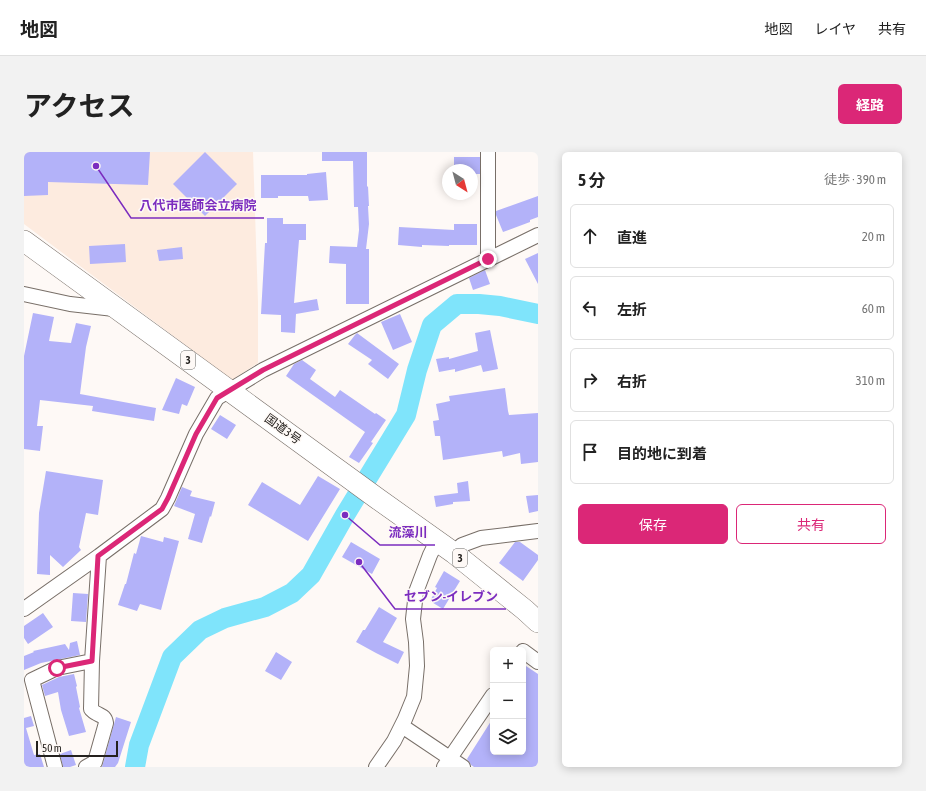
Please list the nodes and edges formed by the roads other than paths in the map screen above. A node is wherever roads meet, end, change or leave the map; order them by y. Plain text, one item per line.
1 (488, 152) edge
2 (538, 234) edge
3 (24, 241) edge
4 (488, 259) junction
5 (24, 294) edge
6 (118, 309) junction
7 (229, 390) junction
8 (538, 531) edge
9 (437, 541) junction
10 (454, 553) junction
11 (98, 556) junction
12 (24, 608) edge
13 (538, 622) edge
14 (526, 653) edge
15 (92, 661) junction
16 (538, 662) edge
17 (490, 699) edge
18 (402, 726) junction
19 (447, 763) edge
20 (55, 767) edge
21 (86, 767) edge
22 (376, 767) edge
23 (463, 767) edge

1 - 4 street
2 - 4 street
3 - 6 highway, 国道3号 / 3
4 - 7 street
5 - 6 street
6 - 7 highway, 国道3号 / 3
7 - 9 highway, 国道3号 / 3
7 - 11 street
8 - 10 street
9 - 10 highway, 国道3号 / 3
9 - 18 street
10 - 13 highway, 国道3号 / 3
11 - 12 street
11 - 15 street
14 - 16 street
15 - 20 street
15 - 21 street
17 - 19 street
18 - 19 street
18 - 22 street
19 - 23 street

